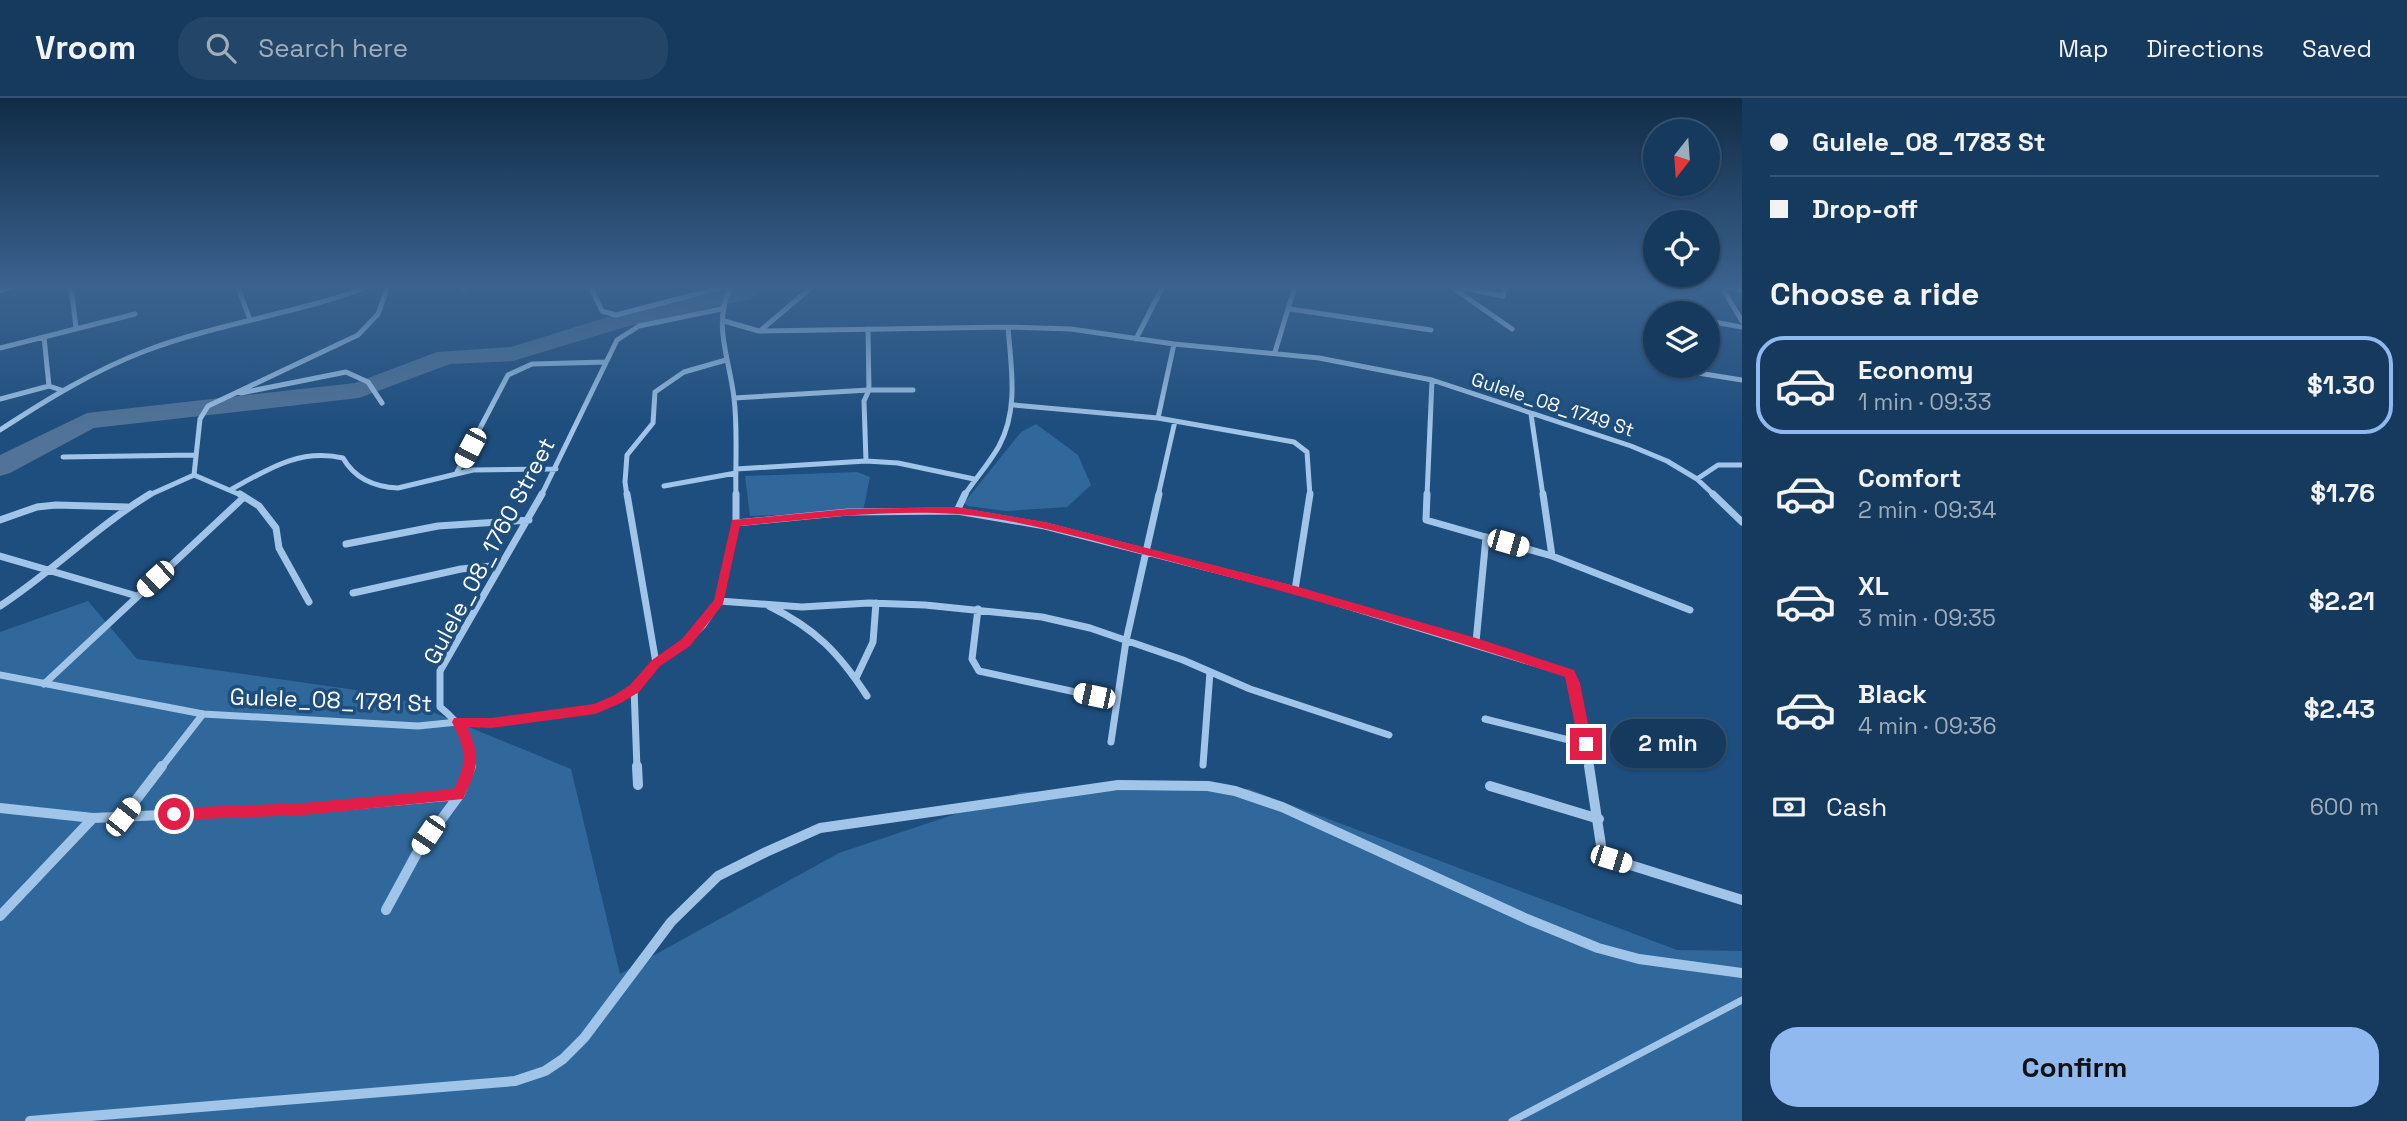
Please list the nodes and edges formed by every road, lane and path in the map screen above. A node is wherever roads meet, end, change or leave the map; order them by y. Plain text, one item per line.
1 (56, 334) edge
2 (203, 334) edge
3 (360, 334) edge
4 (625, 334) edge
5 (725, 334) edge
6 (868, 334) edge
7 (1009, 334) edge
8 (1105, 334) edge
9 (1138, 334) edge
10 (1281, 334) edge
11 (44, 337) junction
12 (1136, 338) junction
13 (1174, 344) junction
14 (0, 348) edge
15 (1275, 352) junction
16 (726, 360) junction
17 (606, 362) junction
18 (1720, 376) edge
19 (1432, 380) junction
20 (1742, 380) edge
21 (49, 386) junction
22 (61, 390) junction
23 (869, 390) junction
24 (913, 390) dead end
25 (223, 397) junction
26 (734, 398) junction
27 (0, 399) edge
28 (382, 402) dead end
29 (1014, 405) junction
30 (1531, 414) junction
31 (1158, 418) junction
32 (1175, 421) junction
33 (0, 430) edge
34 (195, 455) junction
35 (63, 457) dead end
36 (866, 461) junction
37 (1742, 466) edge
38 (556, 468) junction
39 (736, 471) junction
40 (457, 472) junction
41 (194, 475) junction
42 (1697, 479) junction
43 (974, 480) junction
44 (664, 486) dead end
45 (232, 489) junction
46 (243, 498) junction
47 (128, 507) junction
48 (957, 511) junction
49 (0, 520) edge
50 (529, 520) junction
51 (1742, 522) edge
52 (736, 523) junction
53 (1486, 537) junction
54 (346, 544) dead end
55 (1147, 551) junction
56 (0, 556) edge
57 (1552, 556) junction
58 (501, 565) junction
59 (51, 570) junction
60 (1295, 590) junction
61 (353, 593) dead end
62 (137, 596) junction
63 (719, 601) junction
64 (309, 602) dead end
65 (876, 603) junction
66 (765, 604) junction
67 (0, 606) edge
68 (978, 609) junction
69 (1690, 610) dead end
70 (1126, 641) junction
71 (1476, 642) junction
72 (656, 663) junction
73 (1210, 672) junction
74 (0, 675) edge
75 (856, 678) junction
76 (44, 684) junction
77 (634, 688) junction
78 (867, 696) dead end
79 (1117, 701) junction
80 (203, 714) junction
81 (1485, 719) dead end
82 (458, 722) junction
83 (1389, 736) dead end
84 (1111, 742) dead end
85 (1586, 744) junction
86 (1203, 765) dead end
87 (638, 785) dead end
88 (1490, 786) dead end
89 (458, 794) junction
90 (0, 807) edge
91 (123, 817) junction
92 (93, 818) junction
93 (1599, 819) junction
94 (1742, 900) edge
95 (386, 910) dead end
96 (0, 916) edge
97 (1742, 972) edge
98 (1742, 1000) edge
99 (30, 1121) edge
100 (1512, 1121) edge

1 - 11 street
2 - 22 street
3 - 25 street
4 - 17 street, Gulele_08_1760 Street
5 - 16 street
6 - 23 street
7 - 29 street
8 - 12 street, Gulele_08_1749 St
9 - 12 street
10 - 15 street
11 - 14 street
11 - 21 street
12 - 13 street, Gulele_08_1749 St
13 - 15 street, Gulele_08_1749 St
13 - 31 street
15 - 19 street, Gulele_08_1749 St
16 - 26 street
16 - 72 street
17 - 38 street, Gulele_08_1760 Street
17 - 40 street
18 - 20 street
19 - 30 street, Gulele_08_1749 St
19 - 53 street
21 - 22 street
21 - 27 street
22 - 33 street
23 - 24 street
23 - 26 street
23 - 36 street
25 - 28 street
25 - 34 street
26 - 39 street
29 - 31 street
29 - 43 street
30 - 42 street, Gulele_08_1749 St
30 - 57 street
31 - 32 street
32 - 55 street
32 - 60 street
34 - 35 street
34 - 41 street
36 - 39 street
36 - 43 street
37 - 42 street
38 - 40 street
38 - 50 street, Gulele_08_1760 Street
39 - 44 street
39 - 52 street
40 - 45 street
41 - 45 street
41 - 47 street
42 - 51 street, Gulele_08_1749 St
43 - 48 street
45 - 46 street
46 - 62 street
46 - 64 street
47 - 49 street
47 - 59 street
48 - 52 street
48 - 55 street
50 - 54 street
50 - 58 street, Gulele_08_1760 Street
52 - 63 street
53 - 57 street
53 - 71 street
55 - 60 street
55 - 70 street
56 - 59 street
57 - 69 street
58 - 61 street
58 - 82 street, Gulele_08_1760 Street
59 - 62 street
59 - 67 street
60 - 71 street
62 - 76 street
63 - 66 street
63 - 72 street, Gulele_08_1781 St
65 - 66 street
65 - 68 street
65 - 75 street
66 - 75 street
68 - 70 street
68 - 79 street
70 - 73 street
70 - 79 street
71 - 85 street
72 - 77 street, Gulele_08_1781 St
73 - 83 street
73 - 86 street
74 - 76 street, Gulele_08_1781 St
75 - 78 street
76 - 80 street, Gulele_08_1781 St
77 - 82 street, Gulele_08_1781 St
77 - 87 street
79 - 84 street
80 - 82 street, Gulele_08_1781 St
80 - 91 street, Gulele_08_1781 St
81 - 85 street
82 - 89 street
85 - 93 street
88 - 93 street
89 - 91 street
89 - 95 street
90 - 92 street
91 - 92 street
92 - 96 street
93 - 94 street
97 - 99 street
98 - 100 lane

